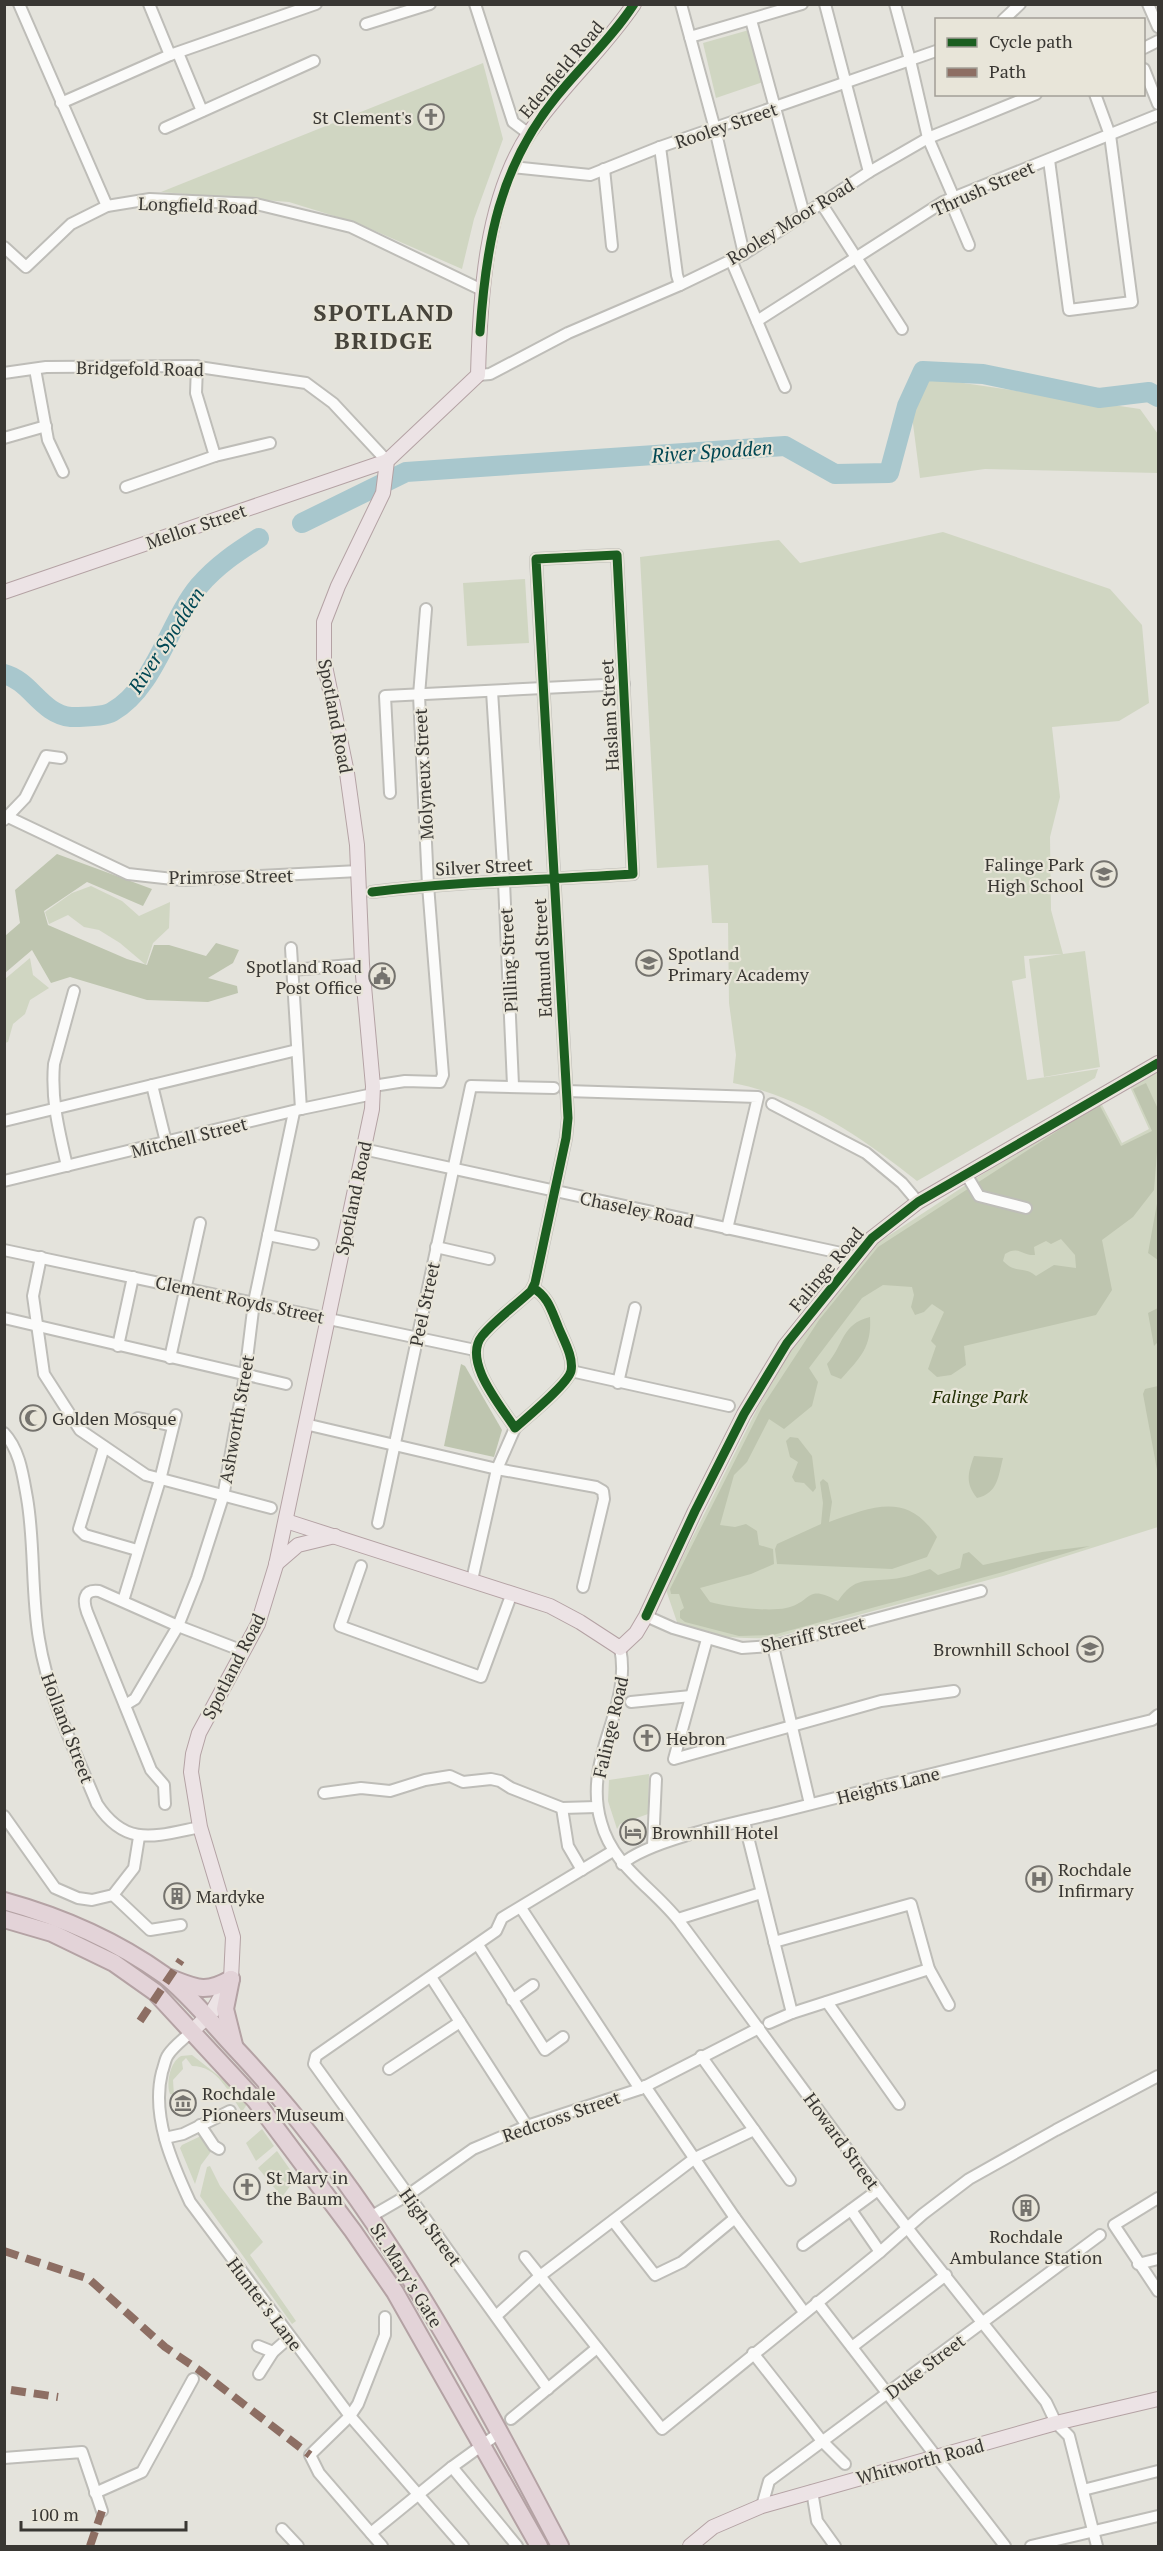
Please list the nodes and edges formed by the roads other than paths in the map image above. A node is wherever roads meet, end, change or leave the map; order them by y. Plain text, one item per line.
1 (19, 4) edge
2 (149, 4) edge
3 (316, 4) edge
4 (430, 4) edge
5 (475, 4) edge
6 (634, 4) edge
7 (681, 4) edge
8 (801, 4) edge
9 (825, 4) edge
10 (895, 4) edge
11 (1020, 4) edge
12 (1148, 4) edge
13 (1005, 18) edge
14 (751, 20) junction
15 (366, 24) dead end
16 (1158, 27) edge
17 (690, 37) junction
18 (935, 51) edge
19 (174, 54) junction
20 (910, 60) junction
21 (314, 62) dead end
22 (1145, 74) edge
23 (845, 84) junction
24 (1030, 96) edge
25 (1096, 96) edge
26 (62, 103) junction
27 (1158, 104) edge
28 (775, 108) junction
29 (202, 111) junction
30 (1158, 115) edge
31 (165, 128) dead end
32 (715, 129) junction
33 (529, 134) junction
34 (1110, 135) junction
35 (928, 138) junction
36 (660, 147) junction
37 (1049, 160) junction
38 (512, 167) junction
39 (604, 170) junction
40 (868, 171) junction
41 (952, 199) junction
42 (821, 203) junction
43 (107, 206) junction
44 (804, 214) junction
45 (969, 245) dead end
46 (612, 246) dead end
47 (4, 247) edge
48 (744, 254) junction
49 (856, 258) junction
50 (731, 260) junction
51 (680, 285) junction
52 (482, 290) junction
53 (757, 321) junction
54 (902, 329) dead end
55 (197, 366) junction
56 (35, 369) junction
57 (4, 373) edge
58 (478, 375) junction
59 (785, 387) dead end
60 (46, 426) junction
61 (4, 438) edge
62 (270, 443) dead end
63 (214, 456) junction
64 (386, 467) junction
65 (63, 472) dead end
66 (126, 487) dead end
67 (617, 555) joint
68 (4, 592) edge
69 (426, 609) dead end
70 (624, 684) junction
71 (543, 688) junction
72 (492, 691) junction
73 (419, 695) junction
74 (61, 758) dead end
75 (390, 793) dead end
76 (6, 818) edge
77 (359, 871) junction
78 (633, 874) joint
79 (554, 879) junction
80 (504, 882) junction
81 (429, 885) junction
82 (372, 892) dead end
83 (291, 948) dead end
84 (362, 964) junction
85 (292, 970) junction
86 (74, 991) dead end
87 (297, 1050) junction
88 (1158, 1063) edge
89 (440, 1082) joint
90 (152, 1085) junction
91 (513, 1085) junction
92 (554, 1088) dead end
93 (373, 1090) junction
94 (566, 1091) junction
95 (772, 1104) dead end
96 (53, 1109) junction
97 (297, 1110) junction
98 (4, 1121) edge
99 (166, 1142) junction
100 (363, 1149) junction
101 (67, 1166) junction
102 (454, 1169) junction
103 (966, 1174) junction
104 (4, 1182) edge
105 (554, 1190) junction
106 (918, 1202) junction
107 (1026, 1208) dead end
108 (200, 1223) dead end
109 (727, 1229) junction
110 (268, 1235) junction
111 (313, 1244) dead end
112 (436, 1247) junction
113 (4, 1250) edge
114 (841, 1253) dead end
115 (40, 1257) junction
116 (489, 1259) dead end
117 (133, 1277) junction
118 (186, 1288) junction
119 (533, 1288) junction
120 (254, 1302) junction
121 (635, 1308) dead end
122 (327, 1317) junction
123 (4, 1318) edge
124 (37, 1327) junction
125 (417, 1337) junction
126 (118, 1346) junction
127 (475, 1350) junction
128 (170, 1358) junction
129 (571, 1371) junction
130 (245, 1374) junction
131 (618, 1383) junction
132 (286, 1384) dead end
133 (729, 1406) dead end
134 (138, 1418) dead end
135 (305, 1424) junction
136 (515, 1428) junction
137 (4, 1433) edge
138 (394, 1444) junction
139 (104, 1447) junction
140 (497, 1469) junction
141 (160, 1480) junction
142 (223, 1497) junction
143 (271, 1508) dead end
144 (286, 1521) junction
145 (378, 1523) dead end
146 (337, 1536) junction
147 (137, 1551) junction
148 (276, 1565) junction
149 (361, 1566) dead end
150 (472, 1580) junction
151 (583, 1587) dead end
152 (981, 1591) dead end
153 (512, 1593) junction
154 (123, 1601) junction
155 (646, 1616) junction
156 (178, 1626) junction
157 (707, 1639) junction
158 (773, 1646) junction
159 (620, 1648) junction
160 (243, 1652) junction
161 (954, 1691) dead end
162 (691, 1696) junction
163 (631, 1702) dead end
164 (125, 1705) junction
165 (1158, 1715) edge
166 (792, 1727) junction
167 (656, 1779) dead end
168 (324, 1793) dead end
169 (165, 1804) dead end
170 (810, 1804) junction
171 (562, 1808) junction
172 (597, 1808) junction
173 (4, 1816) edge
174 (744, 1821) junction
175 (200, 1827) junction
176 (139, 1837) junction
177 (653, 1846) junction
178 (613, 1851) junction
179 (622, 1864) junction
180 (582, 1870) junction
181 (761, 1893) junction
182 (112, 1895) junction
183 (4, 1901) edge
184 (521, 1908) junction
185 (4, 1919) edge
186 (678, 1919) junction
187 (181, 1924) dead end
188 (774, 1942) junction
189 (478, 1945) junction
190 (929, 1969) junction
191 (165, 1976) junction
192 (431, 1977) junction
193 (231, 1978) junction
194 (533, 1985) dead end
195 (512, 2000) junction
196 (827, 2002) junction
197 (949, 2005) dead end
198 (792, 2013) junction
199 (207, 2018) junction
200 (460, 2022) junction
201 (764, 2025) junction
202 (191, 2032) junction
203 (564, 2037) dead end
204 (235, 2048) junction
205 (702, 2056) junction
206 (389, 2069) dead end
207 (1158, 2076) edge
208 (643, 2087) junction
209 (899, 2103) dead end
210 (230, 2111) dead end
211 (200, 2125) junction
212 (527, 2126) junction
213 (754, 2130) junction
214 (165, 2138) junction
215 (219, 2149) dead end
216 (695, 2158) junction
217 (790, 2180) dead end
218 (878, 2190) junction
219 (408, 2195) junction
220 (1158, 2198) edge
221 (851, 2210) junction
222 (370, 2217) junction
223 (735, 2218) junction
224 (613, 2221) junction
225 (908, 2229) junction
226 (1100, 2235) dead end
227 (357, 2238) junction
228 (803, 2245) dead end
229 (880, 2252) junction
230 (525, 2257) dead end
231 (1158, 2259) edge
232 (1138, 2264) junction
233 (946, 2275) junction
234 (540, 2276) junction
235 (1158, 2291) edge
236 (817, 2302) junction
237 (804, 2312) junction
238 (496, 2316) junction
239 (385, 2317) dead end
240 (983, 2322) junction
241 (290, 2337) junction
242 (258, 2346) dead end
243 (852, 2347) junction
244 (597, 2348) junction
245 (273, 2352) junction
246 (753, 2354) junction
247 (259, 2374) dead end
248 (194, 2379) dead end
249 (548, 2389) junction
250 (888, 2394) junction
251 (1158, 2398) edge
252 (350, 2416) junction
253 (511, 2419) dead end
254 (1056, 2423) junction
255 (499, 2433) junction
256 (822, 2441) junction
257 (480, 2445) junction
258 (936, 2457) junction
259 (4, 2458) edge
260 (845, 2464) dead end
261 (452, 2468) junction
262 (1158, 2471) edge
263 (1083, 2490) junction
264 (812, 2491) junction
265 (95, 2493) junction
266 (419, 2495) junction
267 (762, 2506) junction
268 (102, 2511) dead end
269 (1158, 2516) edge
270 (282, 2529) dead end
271 (371, 2533) junction
272 (1094, 2533) junction
273 (298, 2547) edge
274 (382, 2547) edge
275 (463, 2547) edge
276 (517, 2547) edge
277 (539, 2547) edge
278 (560, 2547) edge
279 (690, 2547) edge
280 (835, 2547) edge
281 (1005, 2547) edge
282 (1031, 2547) edge
283 (1097, 2547) edge

1 - 26 street
2 - 19 street
3 - 19 street
4 - 15 street
5 - 33 street
6 - 33 main road, Edenfield Road
7 - 17 street
8 - 14 street
9 - 23 street
10 - 20 street
11 - 13 street
12 - 16 street
14 - 17 street
14 - 28 street
17 - 32 street
18 - 20 street, Rooley Street
19 - 26 street
19 - 29 street
20 - 23 street, Rooley Street
20 - 35 street
21 - 29 street
22 - 27 street
23 - 28 street, Rooley Street
23 - 40 street
24 - 35 street, Rooley Moor Road
25 - 34 street
26 - 43 street
28 - 32 street, Rooley Street
28 - 44 street
29 - 31 street
30 - 34 street, Thrush Street
32 - 36 street, Rooley Street
32 - 48 street
33 - 38 main road, Edenfield Road
34 - 37 street, Thrush Street
34 - 37 street
35 - 40 street, Rooley Moor Road
35 - 41 street
36 - 39 street, Rooley Street
36 - 51 street
37 - 41 street, Thrush Street
38 - 39 street, Rooley Street
38 - 52 main road, Edenfield Road
39 - 46 street
40 - 42 street, Rooley Moor Road
41 - 45 street
41 - 49 street, Thrush Street
42 - 44 street, Rooley Moor Road
42 - 49 street
43 - 47 street, Longfield Road
43 - 52 street, Longfield Road
44 - 48 street, Rooley Moor Road
48 - 50 street, Rooley Moor Road
49 - 53 street, Thrush Street
49 - 54 street
50 - 51 street, Rooley Moor Road
50 - 53 street
51 - 58 street, Rooley Moor Road
52 - 58 main road, Edenfield Road
53 - 59 street
55 - 56 street, Bridgefold Road
55 - 63 street
55 - 64 street, Bridgefold Road
56 - 57 street, Bridgefold Road
56 - 60 street
58 - 64 main road
60 - 61 street
60 - 65 street
62 - 63 street
63 - 66 street
64 - 68 main road, Mellor Street
64 - 77 main road, Spotland Road
67 - 70 street, Haslam Street
67 - 71 street, Edmund Street
69 - 73 street, Molyneux Street
70 - 71 street
70 - 78 street, Haslam Street
71 - 72 street
71 - 79 street, Edmund Street
72 - 73 street
72 - 80 street, Pilling Street
73 - 75 street
73 - 81 street, Molyneux Street
74 - 76 street
76 - 77 street, Primrose Street
77 - 84 main road, Spotland Road
78 - 79 street, Silver Street
79 - 80 street, Silver Street
79 - 94 street, Edmund Street
80 - 81 street, Silver Street
80 - 91 street, Pilling Street
81 - 82 street, Silver Street
81 - 89 street, Molyneux Street
83 - 85 street, Ashworth Street
84 - 85 street
84 - 93 main road, Spotland Road
85 - 87 street, Ashworth Street
86 - 96 street
87 - 90 street
87 - 97 street, Ashworth Street
88 - 103 main road, Falinge Road
89 - 93 street, Mitchell Street
90 - 96 street
90 - 99 street
91 - 92 street
91 - 102 street, Peel Street
93 - 97 street, Mitchell Street
93 - 100 main road, Spotland Road
94 - 105 street, Edmund Street
94 - 109 street
95 - 106 street
96 - 98 street
96 - 101 street
97 - 99 street, Mitchell Street
97 - 110 street, Ashworth Street
99 - 101 street, Mitchell Street
100 - 102 street, Chaseley Road
100 - 122 main road, Spotland Road
101 - 104 street, Mitchell Street
102 - 105 street, Chaseley Road
102 - 112 street, Peel Street
103 - 106 main road, Falinge Road
103 - 107 street
105 - 109 street, Chaseley Road
105 - 119 street, Edmund Street
106 - 155 main road, Falinge Road
108 - 118 street
109 - 114 street, Chaseley Road
110 - 111 street
110 - 120 street, Ashworth Street
112 - 116 street
112 - 125 street, Peel Street
113 - 115 street, Clement Royds Street
115 - 117 street, Clement Royds Street
115 - 124 street
117 - 118 street, Clement Royds Street
117 - 126 street
118 - 120 street, Clement Royds Street
118 - 128 street
119 - 127 street
119 - 129 street
120 - 122 street, Clement Royds Street
120 - 130 street, Ashworth Street
121 - 131 street
122 - 125 street, Clement Royds Street
122 - 135 main road, Spotland Road
123 - 124 street
124 - 126 street
124 - 139 street
125 - 127 street, Clement Royds Street
125 - 138 street, Peel Street
126 - 128 street
127 - 136 street
128 - 130 street
129 - 131 street
129 - 136 street
130 - 132 street
130 - 142 street, Ashworth Street
131 - 133 street
134 - 141 street
135 - 138 street
135 - 144 main road, Spotland Road
136 - 140 street
137 - 176 street, Holland Street
138 - 140 street
138 - 145 street, Peel Street
139 - 141 street
139 - 147 street
140 - 150 street
140 - 151 street
141 - 142 street
141 - 147 street
142 - 143 street
142 - 156 street, Ashworth Street
144 - 146 main road
144 - 148 main road, Spotland Road
146 - 148 main road
146 - 150 main road
147 - 154 street
148 - 160 main road, Spotland Road
149 - 153 street
150 - 153 main road
152 - 158 street, Sheriff Street
153 - 159 main road
154 - 156 street
154 - 164 street
155 - 157 street, Sheriff Street
155 - 159 main road, Falinge Road
156 - 160 street
156 - 164 street, Ashworth Street
157 - 158 street, Sheriff Street
157 - 162 street
158 - 166 street
159 - 172 street, Falinge Road
160 - 175 main road, Spotland Road
161 - 166 street
162 - 163 street
162 - 166 street
164 - 169 street
165 - 170 street, Heights Lane
166 - 170 street
167 - 177 street
168 - 171 street
170 - 174 street, Heights Lane
171 - 172 street
171 - 180 street
172 - 178 street, Falinge Road
173 - 182 street
174 - 177 street, Heights Lane
174 - 181 street
175 - 176 street
175 - 193 main road, Spotland Road
176 - 182 street
177 - 179 street, Heights Lane
178 - 179 street, Falinge Road
178 - 180 street
179 - 186 street, Howard Street
180 - 184 street
181 - 186 street
181 - 188 street
182 - 187 street
183 - 191 highway, St. Mary's Gate
184 - 189 street
184 - 208 street
185 - 202 highway, St. Mary's Gate
186 - 201 street, Howard Street
188 - 190 street
188 - 198 street
189 - 192 street
189 - 195 street
190 - 196 street, Redcross Street
190 - 197 street
191 - 193 highway
191 - 199 highway, St. Mary's Gate
192 - 200 street
192 - 219 street, High Street
193 - 199 main road, Spotland Road
193 - 204 highway
194 - 195 street
195 - 203 street
196 - 198 street, Redcross Street
196 - 209 street
198 - 201 street, Redcross Street
199 - 202 main road, Spotland Road
199 - 204 highway, St. Mary's Gate
200 - 206 street
200 - 212 street
201 - 205 street, Redcross Street
201 - 218 street, Howard Street
202 - 214 street, Hunter's Lane
202 - 227 highway, St. Mary's Gate
204 - 222 highway, St. Mary's Gate
205 - 208 street, Redcross Street
205 - 213 street
207 - 225 street
208 - 212 street, Redcross Street
208 - 216 street
210 - 211 street
211 - 214 street
211 - 215 street
212 - 219 street, Redcross Street
213 - 216 street
213 - 217 street
214 - 241 street, Hunter's Lane
216 - 223 street
216 - 224 street
218 - 221 street
218 - 225 street, Howard Street
219 - 222 street, Redcross Street
219 - 238 street, High Street
220 - 232 street
221 - 228 street
221 - 229 street
222 - 227 highway
222 - 255 highway, St. Mary's Gate
223 - 224 street
223 - 237 street
224 - 234 street
225 - 229 street
225 - 233 street, Howard Street
226 - 240 street, Duke Street
227 - 257 highway, St. Mary's Gate
229 - 236 street
230 - 234 street
231 - 232 street
232 - 235 street
233 - 240 street, Howard Street
233 - 243 street
234 - 238 street
234 - 244 street
236 - 237 street
236 - 243 street
237 - 246 street
238 - 249 street, High Street
239 - 252 street
240 - 250 street, Duke Street
240 - 254 street, Howard Street
241 - 245 street
241 - 252 street, Hunter's Lane
242 - 245 street
243 - 250 street
244 - 246 street
244 - 249 street
245 - 247 street
246 - 256 street
248 - 265 street
249 - 253 street
250 - 256 street, Duke Street
250 - 258 street
251 - 254 main road, Whitworth Road
252 - 266 street, Hunter's Lane
252 - 271 street
254 - 258 main road, Whitworth Road
254 - 263 street, Howard Street
255 - 257 street
255 - 278 highway, St. Mary's Gate
256 - 260 street
256 - 267 street, Duke Street
257 - 261 street
257 - 277 highway, St. Mary's Gate
258 - 264 main road, Whitworth Road
258 - 281 street
259 - 265 street
261 - 266 street
261 - 276 street
262 - 263 street
263 - 272 street, Howard Street
264 - 267 main road, Whitworth Road
264 - 280 street
265 - 268 street
266 - 271 street
266 - 275 street, Hunter's Lane
267 - 279 main road, Whitworth Road
269 - 272 street
270 - 273 street
271 - 274 street
272 - 282 street
272 - 283 street, Howard Street

